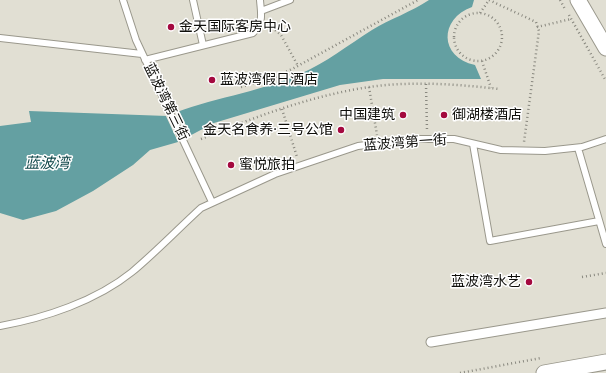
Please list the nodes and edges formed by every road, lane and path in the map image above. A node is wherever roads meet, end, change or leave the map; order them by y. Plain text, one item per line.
1 (123, 0) edge
2 (193, 0) edge
3 (260, 0) edge
4 (290, 0) edge
5 (418, 0) edge
6 (489, 0) edge
7 (560, 0) edge
8 (578, 0) edge
9 (261, 11) junction
10 (480, 13) junction
11 (262, 19) junction
12 (571, 19) junction
13 (538, 27) junction
14 (0, 38) edge
15 (203, 45) junction
16 (606, 48) edge
17 (144, 57) junction
18 (482, 61) junction
19 (298, 66) junction
20 (606, 81) edge
21 (426, 84) junction
22 (241, 87) dead end
23 (369, 87) junction
24 (491, 88) junction
25 (499, 90) dead end
26 (282, 109) junction
27 (201, 139) dead end
28 (427, 139) junction
29 (606, 139) edge
30 (378, 144) junction
31 (473, 144) junction
32 (578, 148) junction
33 (523, 151) junction
34 (299, 166) junction
35 (212, 202) junction
36 (600, 221) junction
37 (606, 244) edge
38 (606, 273) edge
39 (582, 277) dead end
40 (606, 312) edge
41 (0, 326) edge
42 (431, 342) dead end
43 (545, 358) dead end
44 (606, 362) edge
45 (460, 373) edge
46 (544, 373) edge

1 - 17 lane, 蓝波湾第三街
2 - 15 lane
3 - 9 lane
4 - 9 lane
5 - 19 path
6 - 10 path
6 - 13 path
7 - 12 path
8 - 16 street
9 - 11 lane
10 - 18 path
10 - 18 path
11 - 15 lane
11 - 19 path
12 - 13 path
12 - 20 path
13 - 33 path
14 - 17 lane
15 - 17 lane
17 - 35 lane, 蓝波湾第三街
18 - 24 path
19 - 22 path
21 - 23 path
21 - 24 path
21 - 28 path
23 - 26 path
23 - 30 path
24 - 25 path
26 - 27 path
26 - 34 path
28 - 30 lane, 蓝波湾第一街
28 - 31 lane, 蓝波湾第一街
29 - 32 lane, 蓝波湾第一街
30 - 34 lane, 蓝波湾第一街
31 - 33 lane, 蓝波湾第一街
31 - 36 lane
32 - 33 lane, 蓝波湾第一街
32 - 36 lane
34 - 35 lane, 蓝波湾第一街
35 - 41 lane, 蓝波湾第一街
36 - 37 lane
38 - 39 path
40 - 42 street
43 - 45 path
44 - 46 street

